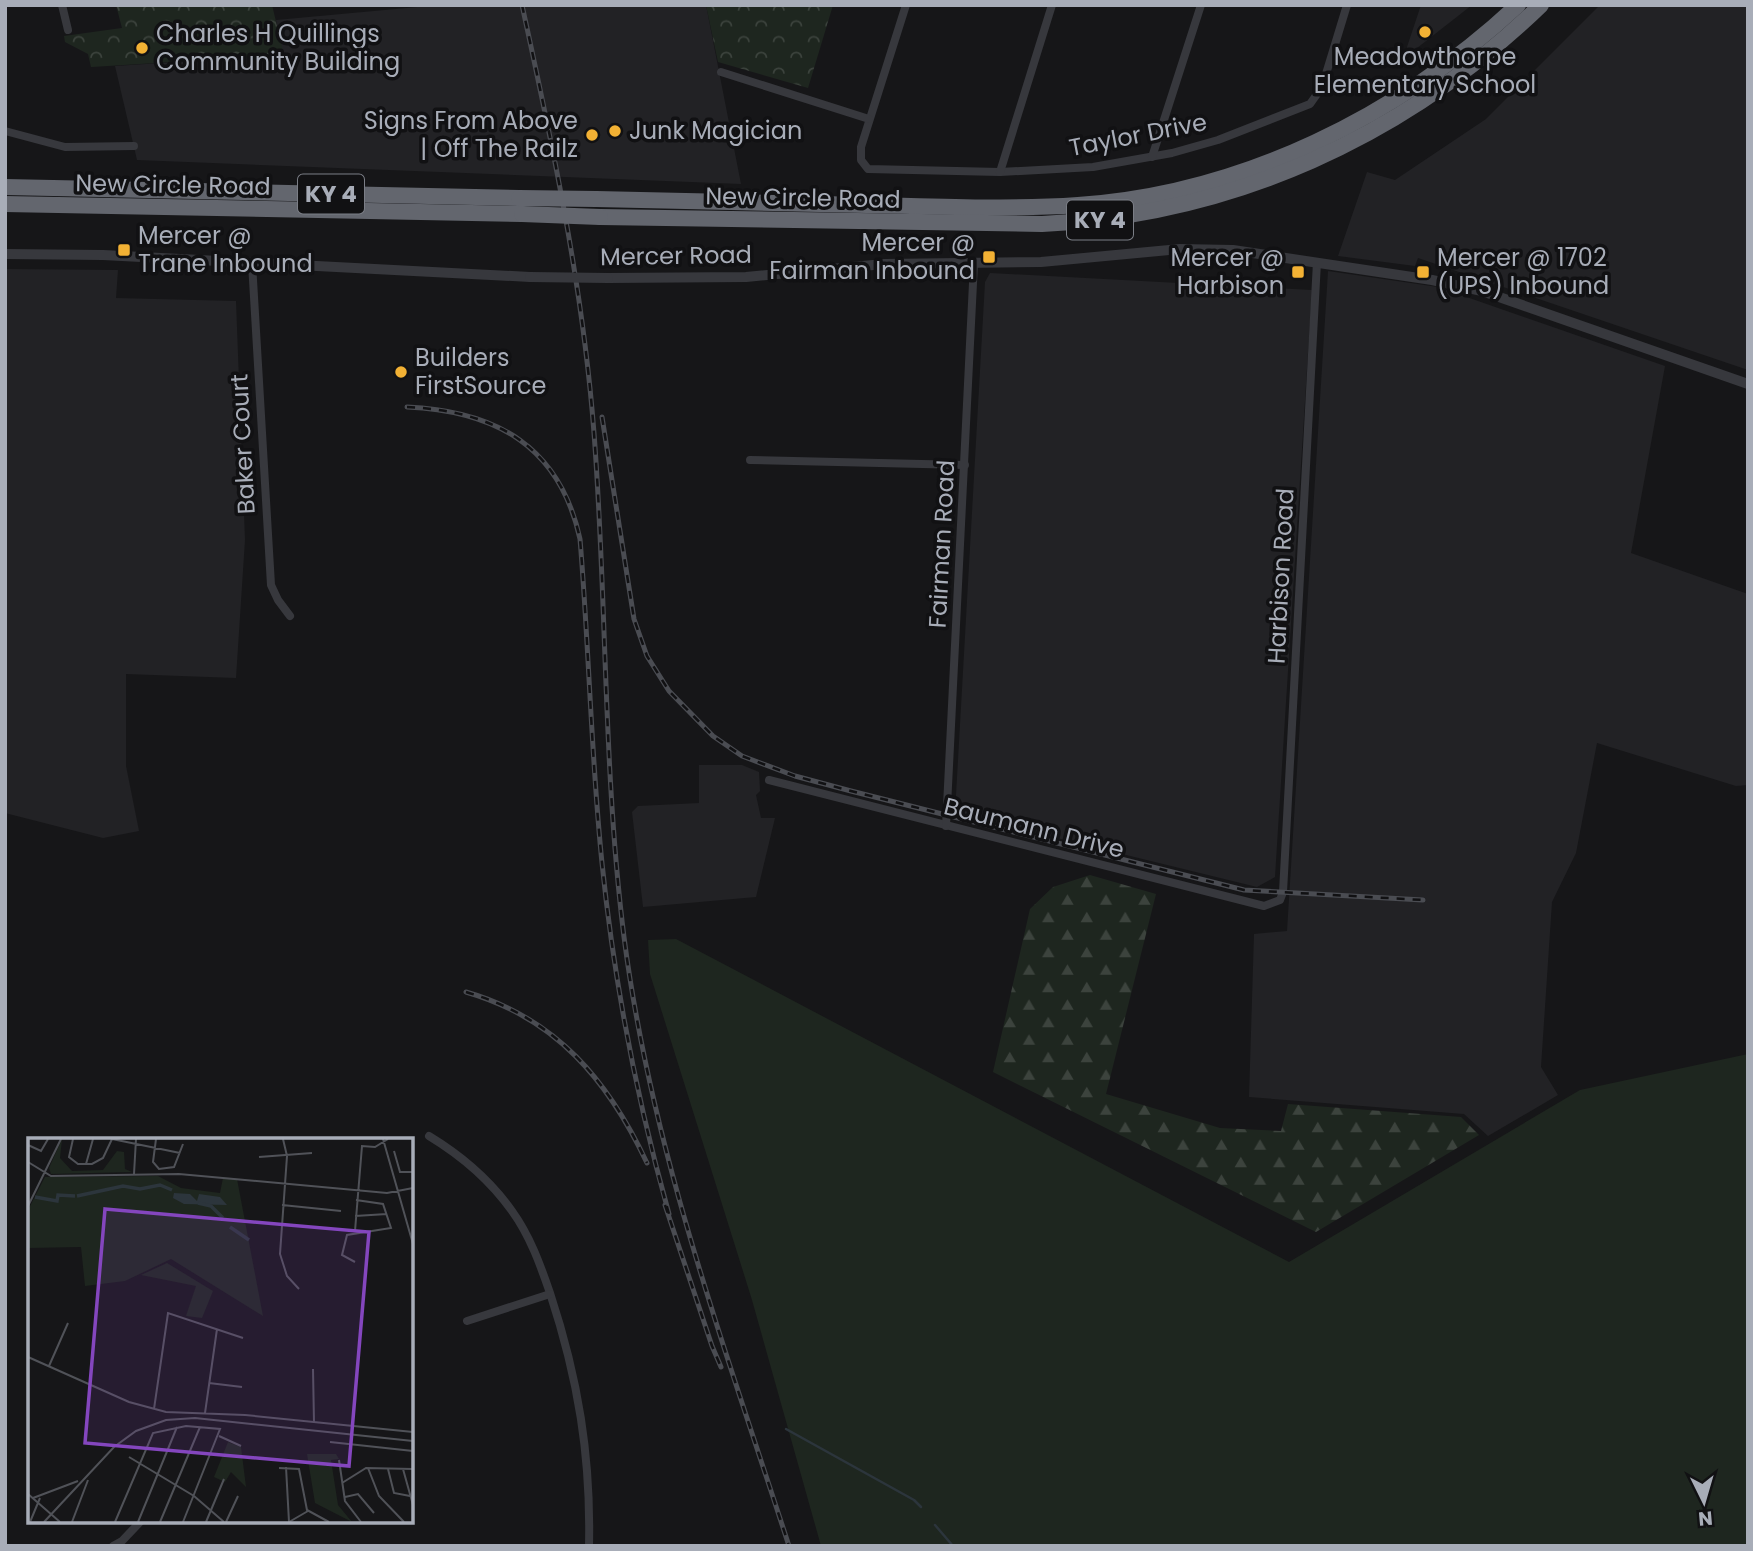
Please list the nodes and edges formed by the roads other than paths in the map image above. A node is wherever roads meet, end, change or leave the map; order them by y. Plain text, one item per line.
1 (62, 5) edge
2 (906, 5) edge
3 (1052, 5) edge
4 (1201, 5) edge
5 (1348, 5) edge
6 (1518, 5) edge
7 (1541, 5) edge
8 (68, 30) dead end
9 (721, 72) dead end
10 (869, 119) junction
11 (5, 131) edge
12 (134, 146) dead end
13 (1152, 157) junction
14 (1000, 172) junction
15 (5, 187) edge
16 (5, 204) edge
17 (5, 254) edge
18 (1317, 262) junction
19 (252, 263) junction
20 (974, 263) junction
21 (1748, 384) edge
22 (750, 460) dead end
23 (965, 465) junction
24 (290, 616) dead end
25 (769, 780) dead end
26 (946, 826) junction
27 (1283, 892) joint
28 (429, 1136) dead end
29 (550, 1294) junction
30 (467, 1321) dead end
31 (139, 1523) edge
32 (113, 1546) edge
33 (589, 1546) edge

1 - 8 street
2 - 10 street
3 - 14 street
4 - 13 street
5 - 13 street, Taylor Drive
6 - 15 highway, New Circle Road / KY 4, bridge
7 - 16 highway, New Circle Road / KY 4, bridge
9 - 10 street
10 - 14 street, Taylor Drive
11 - 12 street
13 - 14 street, Taylor Drive
17 - 19 street, Mercer Road
18 - 20 street, Mercer Road
18 - 21 street, Mercer Road
18 - 27 street, Harbison Road
19 - 20 street, Mercer Road, bridge
19 - 24 street, Baker Court
20 - 23 street, Fairman Road
22 - 23 street
23 - 26 street, Fairman Road
25 - 26 street, Baumann Drive
26 - 27 street, Baumann Drive
28 - 29 street
29 - 30 street
29 - 33 street
31 - 32 street

